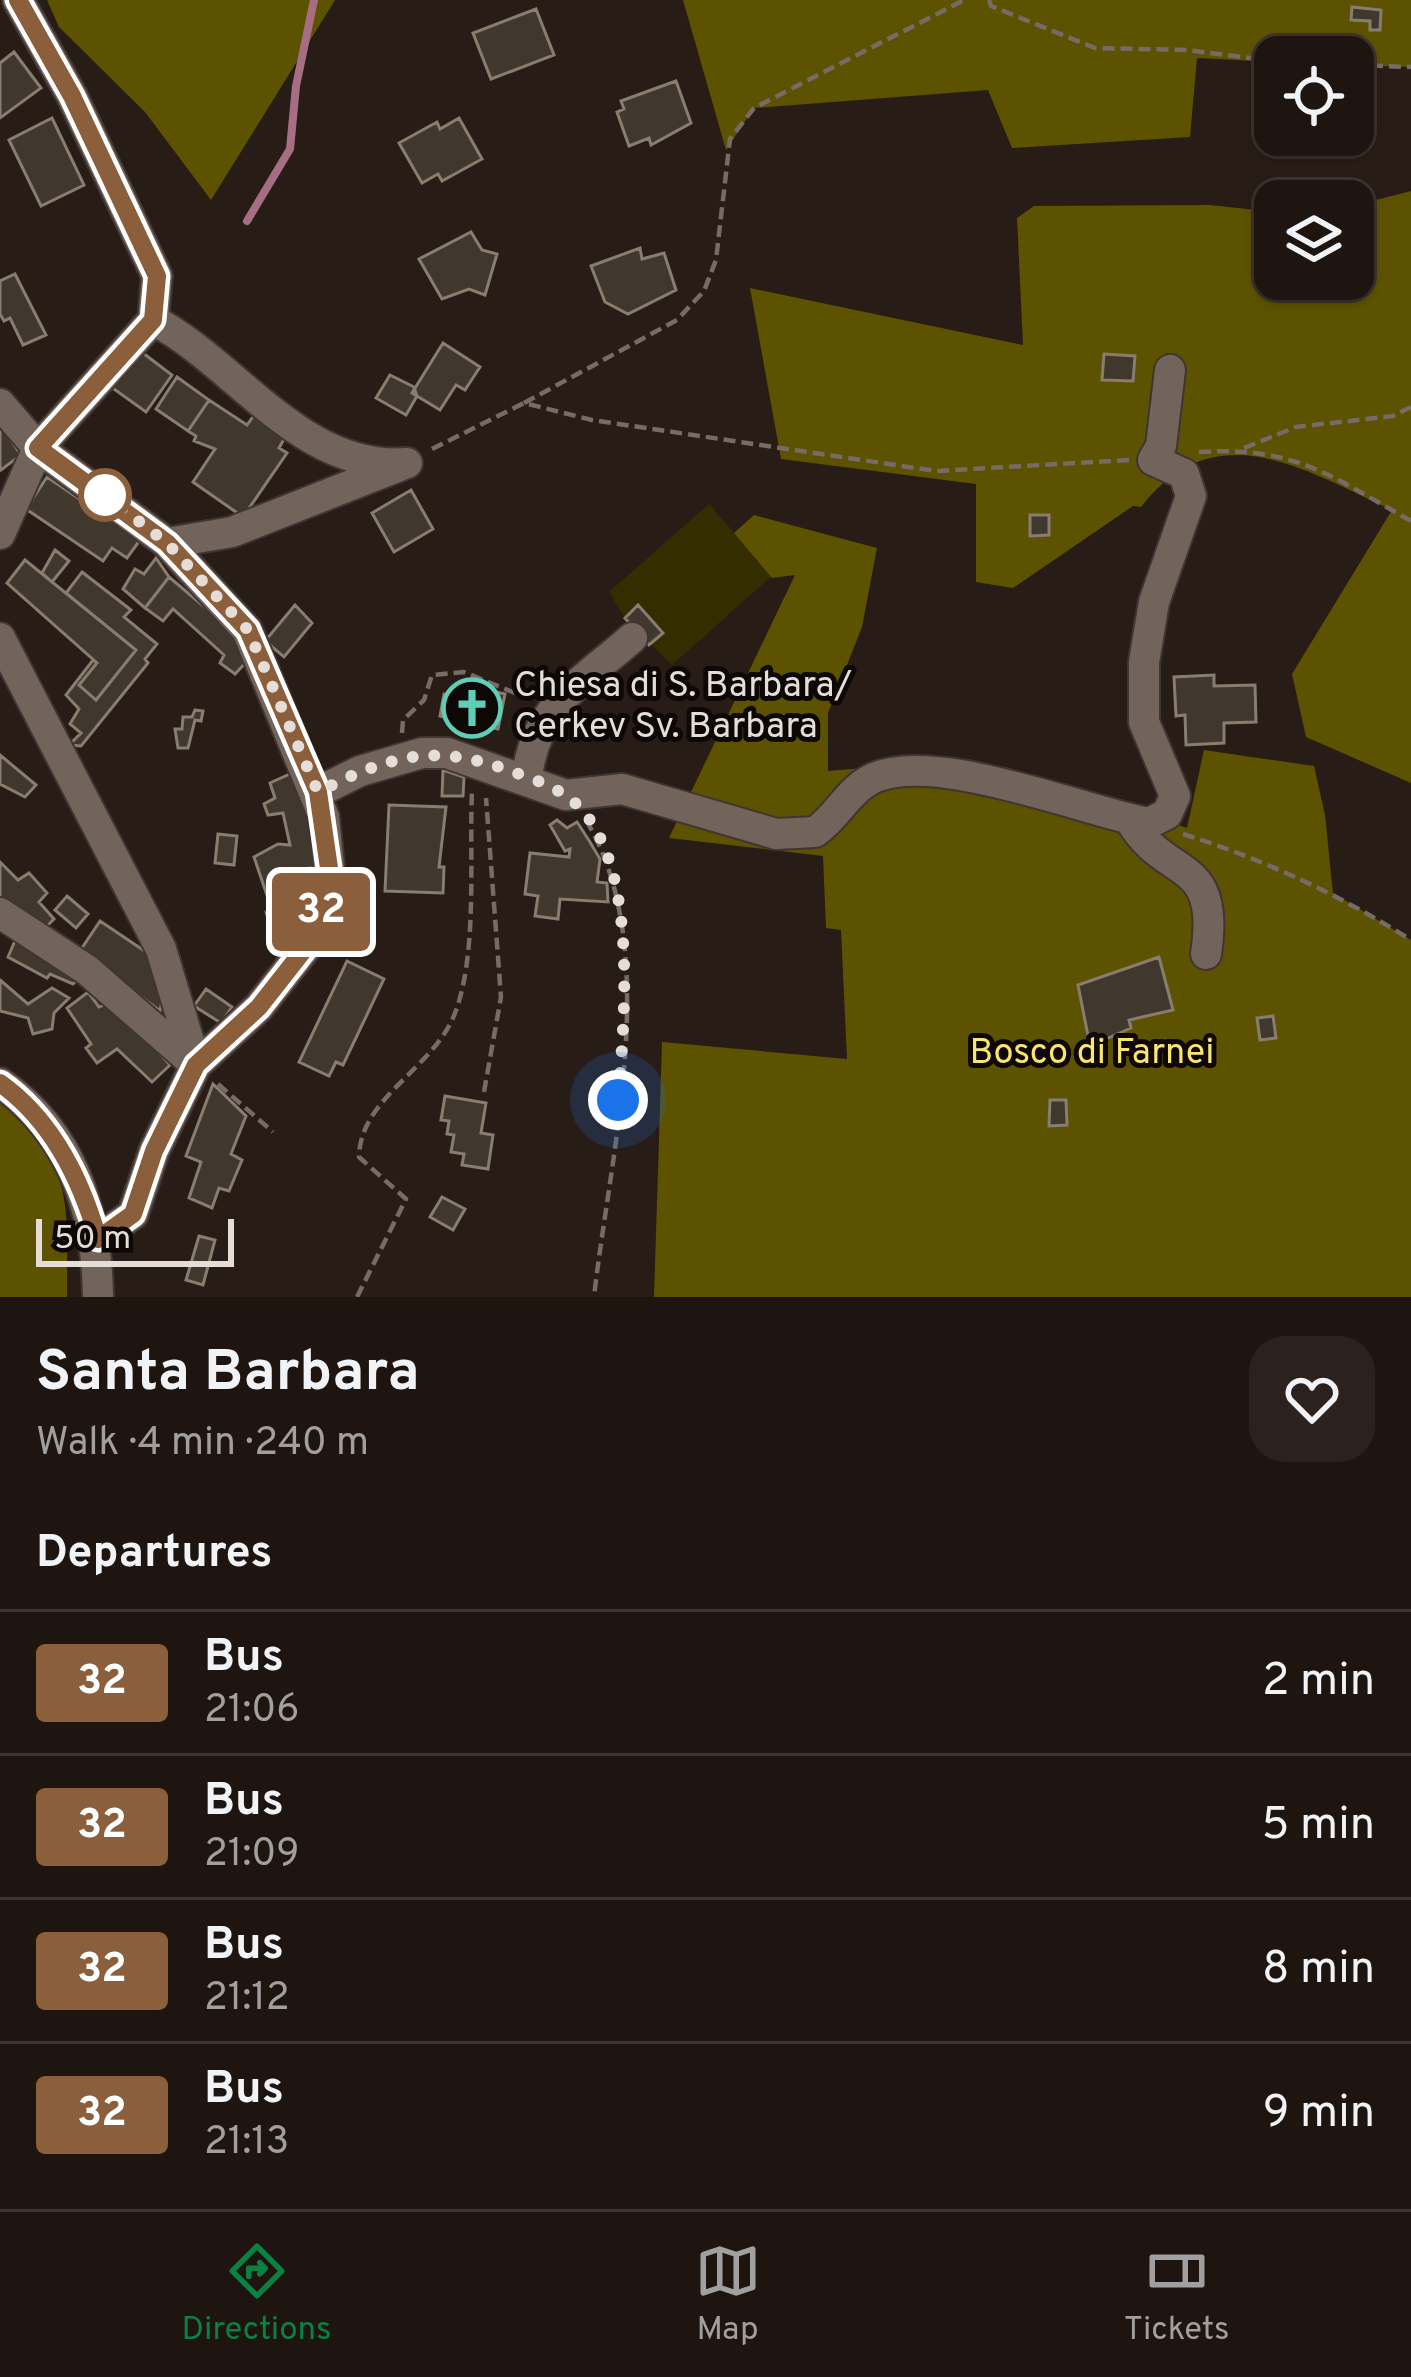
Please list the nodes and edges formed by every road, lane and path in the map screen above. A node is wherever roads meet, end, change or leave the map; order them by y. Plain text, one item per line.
1 (18, 0) edge
2 (964, 0) edge
3 (989, 0) edge
4 (1254, 58) edge
5 (1374, 66) edge
6 (1411, 68) edge
7 (153, 320) junction
8 (1169, 370) dead end
9 (524, 403) junction
10 (0, 404) edge
11 (1411, 406) edge
12 (38, 448) junction
13 (1239, 450) junction
14 (1153, 460) junction
15 (407, 463) junction
16 (1411, 520) edge
17 (0, 534) edge
18 (167, 543) junction
19 (0, 638) edge
20 (632, 638) dead end
21 (552, 708) junction
22 (422, 753) junction
23 (479, 761) junction
24 (527, 777) junction
25 (318, 792) junction
26 (566, 795) junction
27 (1140, 821) junction
28 (0, 913) edge
29 (1411, 940) edge
30 (1206, 954) dead end
31 (196, 1065) junction
32 (0, 1084) edge
33 (484, 1092) dead end
34 (273, 1132) dead end
35 (98, 1239) junction
36 (98, 1288) edge
37 (357, 1297) edge
38 (594, 1297) edge

1 - 7 street
2 - 9 path
3 - 4 path
5 - 6 path
7 - 12 street
7 - 15 street
8 - 14 street
9 - 14 path
9 - 15 path
10 - 12 street
11 - 13 path
12 - 17 street
12 - 18 street
13 - 14 path
13 - 16 path
14 - 27 street
15 - 18 street
18 - 25 street
19 - 31 street
20 - 21 street
21 - 22 path
21 - 24 street
22 - 23 street
22 - 25 street
23 - 24 street
23 - 33 path
23 - 37 path
24 - 26 street
25 - 31 street
26 - 27 street
26 - 38 path
27 - 29 path
27 - 30 street
28 - 31 street
31 - 34 path
31 - 35 street
32 - 35 street
35 - 36 street

